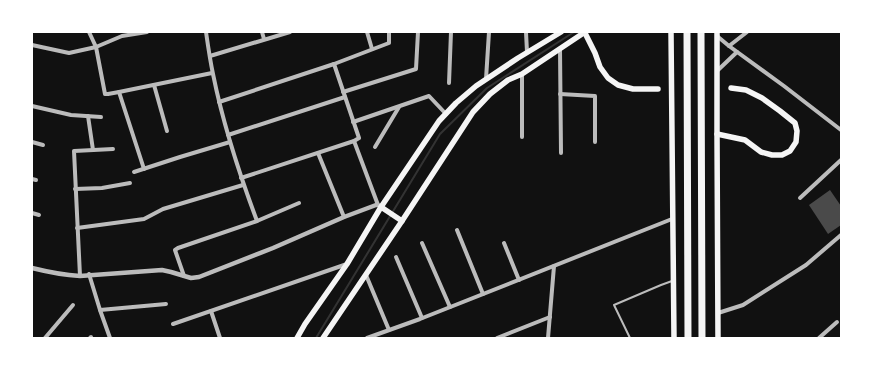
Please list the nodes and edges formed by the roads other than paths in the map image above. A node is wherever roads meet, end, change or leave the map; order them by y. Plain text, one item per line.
1 (89, 32) edge
2 (146, 32) edge
3 (206, 32) edge
4 (262, 32) edge
5 (290, 32) edge
6 (367, 32) edge
7 (389, 32) edge
8 (418, 32) edge
9 (451, 32) edge
10 (489, 32) edge
11 (526, 32) edge
12 (561, 32) edge
13 (585, 32) edge
14 (671, 32) edge
15 (687, 32) edge
16 (701, 32) edge
17 (747, 32) edge
18 (717, 34) edge
19 (264, 40) junction
20 (32, 45) edge
21 (729, 46) junction
22 (96, 47) junction
23 (560, 48) junction
24 (372, 49) junction
25 (527, 52) junction
26 (737, 52) junction
27 (210, 56) junction
28 (334, 64) junction
29 (717, 71) junction
30 (212, 73) junction
31 (522, 74) junction
32 (486, 79) junction
33 (449, 83) dead end
34 (154, 85) junction
35 (731, 88) dead end
36 (658, 89) dead end
37 (119, 92) junction
38 (343, 92) junction
39 (560, 94) junction
40 (345, 97) junction
41 (219, 102) junction
42 (32, 106) edge
43 (399, 106) junction
44 (446, 114) junction
45 (88, 116) junction
46 (101, 117) dead end
47 (353, 122) junction
48 (841, 130) edge
49 (167, 131) dead end
50 (717, 134) junction
51 (228, 135) junction
52 (522, 137) dead end
53 (354, 141) junction
54 (32, 142) edge
55 (230, 142) junction
56 (595, 142) dead end
57 (43, 145) dead end
58 (375, 147) dead end
59 (113, 149) dead end
60 (94, 150) junction
61 (318, 153) junction
62 (560, 153) dead end
63 (841, 160) edge
64 (144, 169) junction
65 (134, 172) dead end
66 (241, 178) junction
67 (130, 183) dead end
68 (243, 185) junction
69 (76, 189) junction
70 (800, 198) dead end
71 (299, 203) dead end
72 (381, 207) junction
73 (32, 213) edge
74 (39, 215) dead end
75 (344, 217) junction
76 (672, 219) junction
77 (401, 220) junction
78 (257, 221) junction
79 (77, 228) junction
80 (457, 230) dead end
81 (841, 235) edge
82 (422, 243) dead end
83 (504, 244) dead end
84 (396, 257) dead end
85 (347, 264) junction
86 (554, 266) junction
87 (32, 268) edge
88 (89, 274) junction
89 (366, 275) junction
90 (80, 276) junction
91 (184, 276) junction
92 (519, 280) junction
93 (673, 281) junction
94 (483, 294) junction
95 (166, 304) dead end
96 (73, 305) dead end
97 (450, 307) junction
98 (100, 310) junction
99 (210, 311) junction
100 (718, 312) junction
101 (550, 317) junction
102 (422, 318) junction
103 (837, 322) dead end
104 (173, 324) dead end
105 (389, 330) junction
106 (45, 338) edge
107 (110, 338) edge
108 (220, 338) edge
109 (297, 338) edge
110 (323, 338) edge
111 (367, 338) edge
112 (497, 338) edge
113 (548, 338) edge
114 (630, 338) edge
115 (674, 338) edge
116 (688, 338) edge
117 (702, 338) edge
118 (718, 338) edge
119 (819, 338) edge

1 - 22 street
2 - 22 street
3 - 27 street
4 - 19 street
5 - 19 street
6 - 24 street
7 - 24 street
8 - 38 street
9 - 33 street
10 - 32 street
11 - 25 street
12 - 25 main road
13 - 23 main road
13 - 36 main road
14 - 76 main road
15 - 116 highway
16 - 117 highway
17 - 21 street
18 - 21 street
18 - 29 main road
19 - 27 street
20 - 22 street
21 - 26 street
22 - 37 street
23 - 31 main road
23 - 39 street
24 - 28 street
25 - 32 main road
26 - 29 street
26 - 48 street
27 - 30 street
28 - 38 street
28 - 41 street
29 - 50 main road
30 - 34 street
30 - 41 street
31 - 52 street
31 - 77 main road
32 - 44 main road
34 - 37 street
34 - 49 street
35 - 50 main road
37 - 64 street
38 - 40 street
39 - 56 street
39 - 62 street
40 - 47 street
40 - 51 street
41 - 51 street
42 - 45 street
43 - 44 street
43 - 47 street
43 - 58 street
44 - 72 main road
45 - 46 street
45 - 60 street
47 - 53 street
50 - 100 main road
51 - 55 street
53 - 61 street
53 - 72 street
54 - 57 street
55 - 64 street
55 - 66 street
59 - 60 street
60 - 69 street
61 - 66 street
61 - 75 street
63 - 70 street
64 - 65 street
66 - 68 street
67 - 69 street
68 - 78 street
68 - 79 street
69 - 79 street
71 - 78 street
72 - 75 street
72 - 77 main road
72 - 85 main road
73 - 74 street
75 - 91 street
76 - 86 street
76 - 93 main road
77 - 89 main road
78 - 91 street
79 - 90 street
80 - 94 street
81 - 100 street
82 - 97 street
83 - 92 street
84 - 102 street
85 - 99 street
85 - 109 main road
86 - 92 street
86 - 101 street
87 - 90 street
88 - 90 street
88 - 91 street
88 - 98 street
89 - 105 street
89 - 110 main road
92 - 94 street
93 - 114 lane
93 - 115 main road
94 - 97 street
95 - 98 street
96 - 106 street
97 - 102 street
98 - 107 street
99 - 104 street
99 - 108 street
100 - 118 main road
101 - 112 street
101 - 113 street
102 - 105 street
103 - 119 street
105 - 111 street

